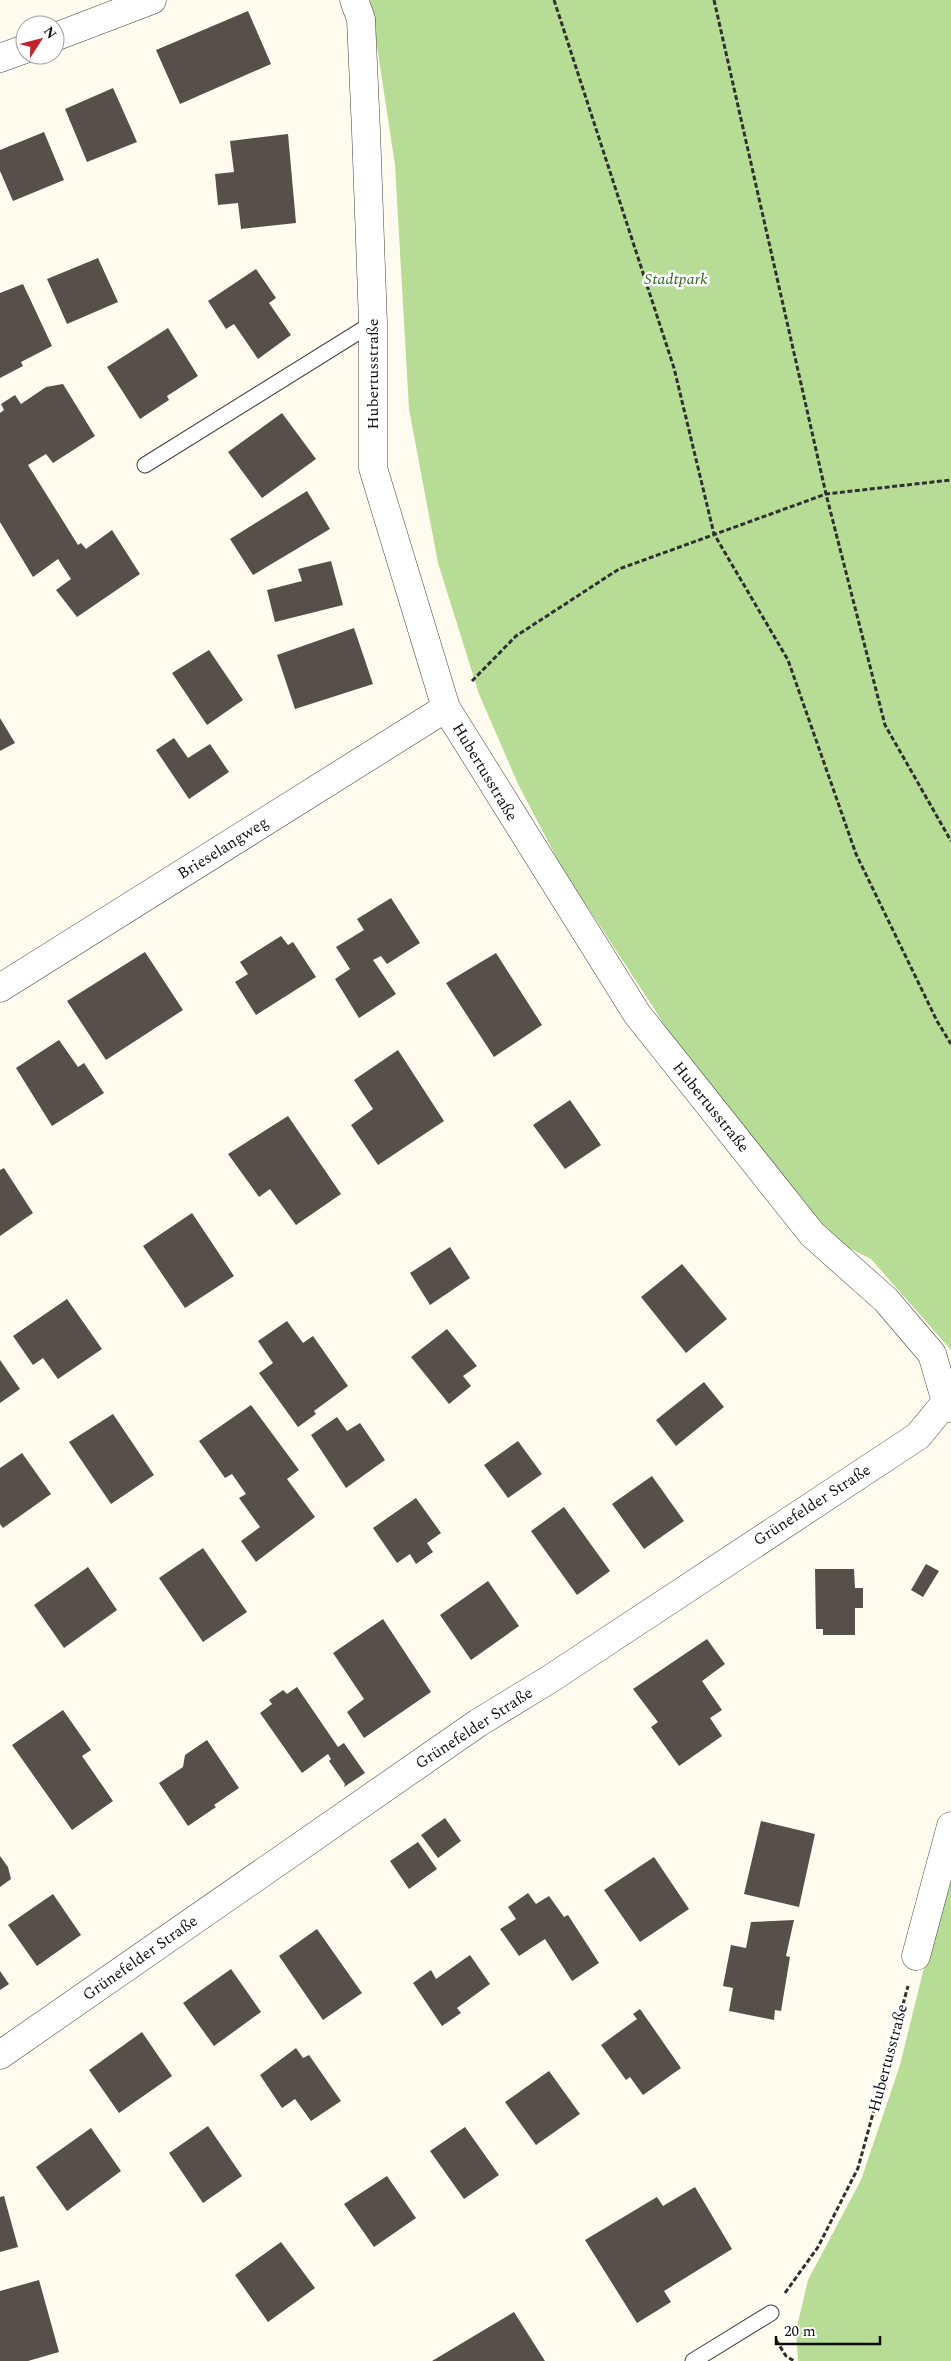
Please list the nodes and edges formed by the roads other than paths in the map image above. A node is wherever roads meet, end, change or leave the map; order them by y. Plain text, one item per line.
1 (152, 0) edge
2 (354, 0) edge
3 (65, 33) edge
4 (15, 53) edge
5 (0, 58) edge
6 (373, 323) junction
7 (144, 465) dead end
8 (446, 708) junction
9 (0, 988) edge
10 (948, 1405) edge
11 (951, 1826) edge
12 (916, 1956) road end
13 (0, 2055) edge
14 (771, 2313) dead end
15 (693, 2361) edge

1 - 3 street
2 - 6 street, Hubertusstraße
4 - 5 street
6 - 7 lane
6 - 8 street, Hubertusstraße
8 - 9 street, Brieselangweg
8 - 10 street, Hubertusstraße
10 - 13 street, Grünefelder Straße
11 - 12 street
14 - 15 lane

